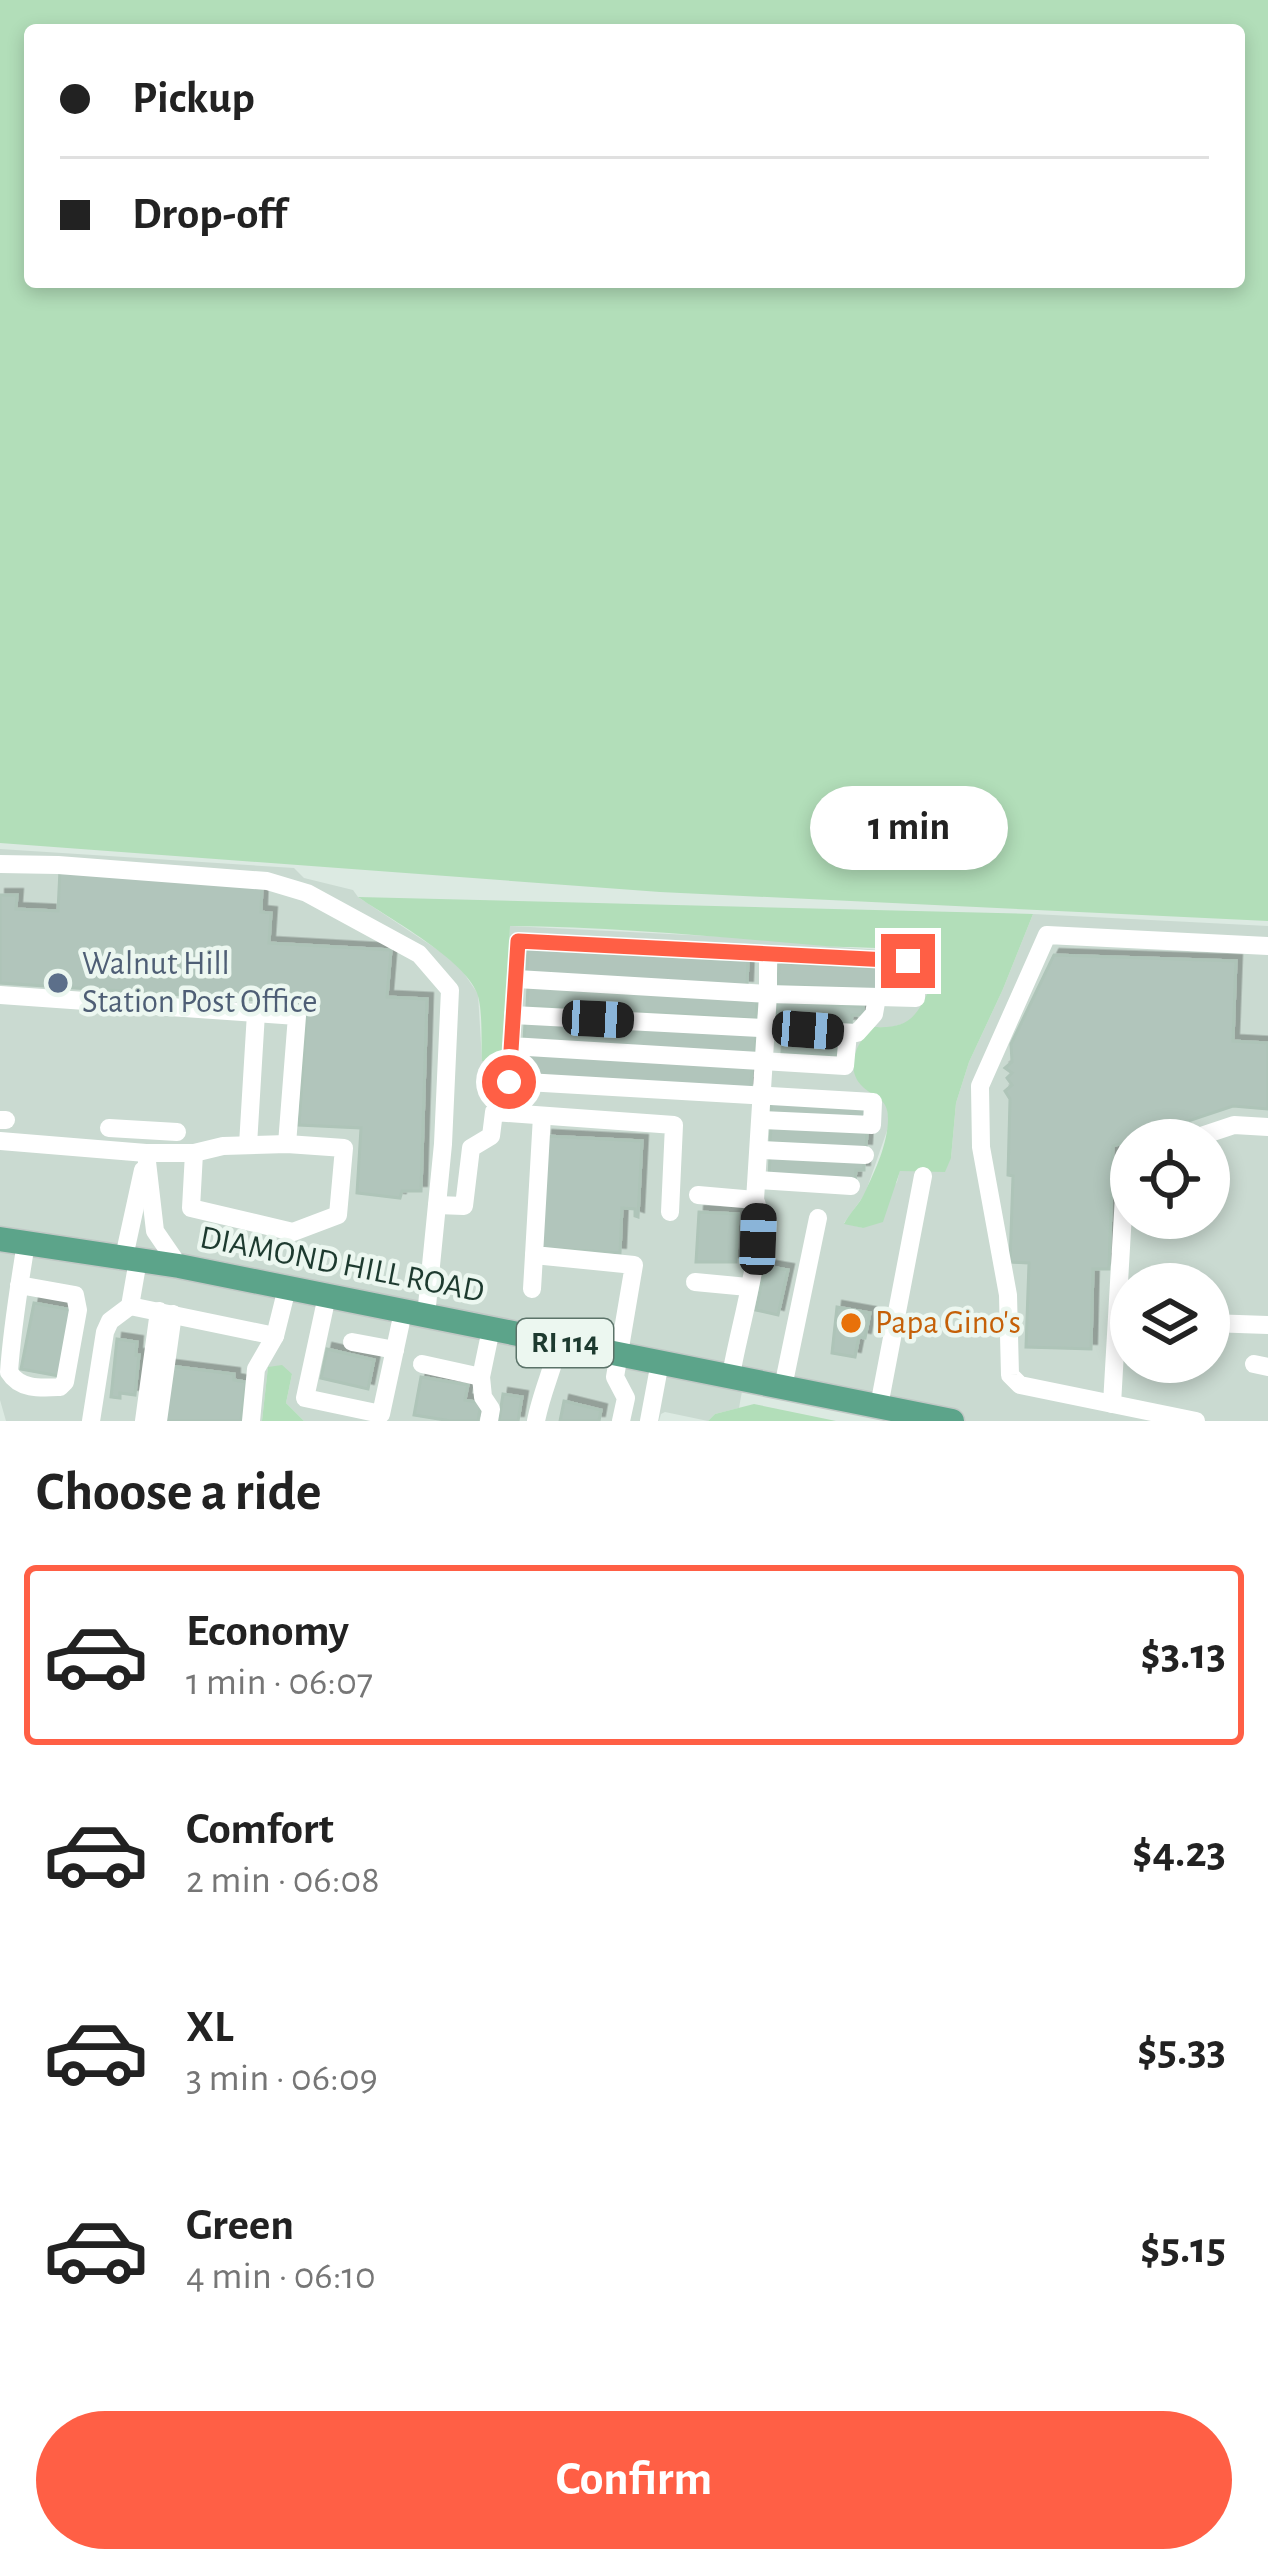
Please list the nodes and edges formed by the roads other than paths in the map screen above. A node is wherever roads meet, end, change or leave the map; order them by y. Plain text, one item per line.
1 (0, 864) edge
2 (1268, 946) edge
3 (768, 954) junction
4 (517, 979) junction
5 (768, 994) junction
6 (0, 995) edge
7 (877, 997) junction
8 (256, 1013) junction
9 (513, 1015) junction
10 (767, 1027) junction
11 (848, 1033) junction
12 (511, 1046) junction
13 (765, 1059) junction
14 (762, 1096) junction
15 (542, 1116) junction
16 (762, 1120) junction
17 (1230, 1126) edge
18 (1268, 1127) edge
19 (110, 1128) dead end
20 (177, 1132) dead end
21 (0, 1141) edge
22 (287, 1144) junction
23 (248, 1145) junction
24 (760, 1150) junction
25 (146, 1153) junction
26 (194, 1153) junction
27 (865, 1155) dead end
28 (923, 1176) dead end
29 (851, 1186) dead end
30 (756, 1190) junction
31 (698, 1195) dead end
32 (437, 1205) junction
33 (670, 1212) dead end
34 (818, 1218) dead end
35 (13, 1241) edge
36 (534, 1255) junction
37 (131, 1258) junction
38 (179, 1267) junction
39 (695, 1282) dead end
40 (19, 1285) junction
41 (748, 1287) junction
42 (287, 1288) junction
43 (532, 1289) dead end
44 (327, 1296) junction
45 (130, 1306) junction
46 (166, 1312) junction
47 (415, 1314) junction
48 (1230, 1324) edge
49 (1268, 1325) edge
50 (491, 1329) junction
51 (319, 1335) junction
52 (275, 1336) junction
53 (560, 1342) junction
54 (394, 1350) junction
55 (620, 1354) junction
56 (660, 1362) junction
57 (422, 1364) dead end
58 (731, 1376) junction
59 (481, 1377) junction
60 (1115, 1383) edge
61 (783, 1387) junction
62 (43, 1388) junction
63 (1112, 1405) junction
64 (879, 1406) junction
65 (43, 1412) dead end
66 (382, 1418) edge
67 (91, 1421) edge
68 (144, 1421) edge
69 (158, 1421) edge
70 (251, 1421) edge
71 (489, 1421) edge
72 (536, 1421) edge
73 (621, 1421) edge
74 (649, 1421) edge
75 (952, 1421) edge
76 (1196, 1421) edge

1 - 32 lane
2 - 63 lane
3 - 4 lane
3 - 5 lane
3 - 7 lane
4 - 5 lane
4 - 9 lane
5 - 7 lane
5 - 10 lane
6 - 8 lane
7 - 11 lane
8 - 22 lane
8 - 23 lane
9 - 10 lane
9 - 12 lane
10 - 11 lane
10 - 13 lane
11 - 13 lane
12 - 13 lane
12 - 14 lane
13 - 14 lane
14 - 16 lane
14 - 16 lane
15 - 32 lane
15 - 33 lane
15 - 36 lane
16 - 24 lane
17 - 18 lane
19 - 20 lane
21 - 25 lane
22 - 23 lane
22 - 26 lane
23 - 26 lane
24 - 27 lane
24 - 30 lane
25 - 26 lane
25 - 37 lane
25 - 38 lane
28 - 64 lane
29 - 30 lane
30 - 31 lane
30 - 41 lane
32 - 47 lane
34 - 61 lane
35 - 37 main road, DIAMOND HILL ROAD / RI 114
35 - 40 lane
36 - 43 lane
36 - 55 lane
37 - 38 main road, DIAMOND HILL ROAD / RI 114
37 - 45 lane
38 - 42 main road, DIAMOND HILL ROAD / RI 114
39 - 41 lane
40 - 62 lane
40 - 62 lane
41 - 58 lane
42 - 44 main road, DIAMOND HILL ROAD / RI 114
42 - 52 lane
44 - 47 main road, DIAMOND HILL ROAD / RI 114
44 - 51 lane
45 - 46 lane
45 - 67 lane
46 - 52 lane
46 - 68 lane
46 - 69 lane
47 - 50 main road, DIAMOND HILL ROAD / RI 114
47 - 54 lane
48 - 49 lane
50 - 53 main road, DIAMOND HILL ROAD / RI 114
50 - 59 lane
51 - 54 lane
51 - 66 lane
52 - 70 lane
53 - 55 main road, DIAMOND HILL ROAD / RI 114
53 - 72 lane
54 - 66 lane
55 - 56 main road, DIAMOND HILL ROAD / RI 114
55 - 73 lane
56 - 58 main road, DIAMOND HILL ROAD / RI 114
56 - 74 lane
57 - 59 lane
58 - 61 main road, DIAMOND HILL ROAD / RI 114
59 - 71 lane
60 - 63 lane
61 - 64 main road, DIAMOND HILL ROAD / RI 114
62 - 65 lane
63 - 76 lane
64 - 75 main road, DIAMOND HILL ROAD / RI 114

